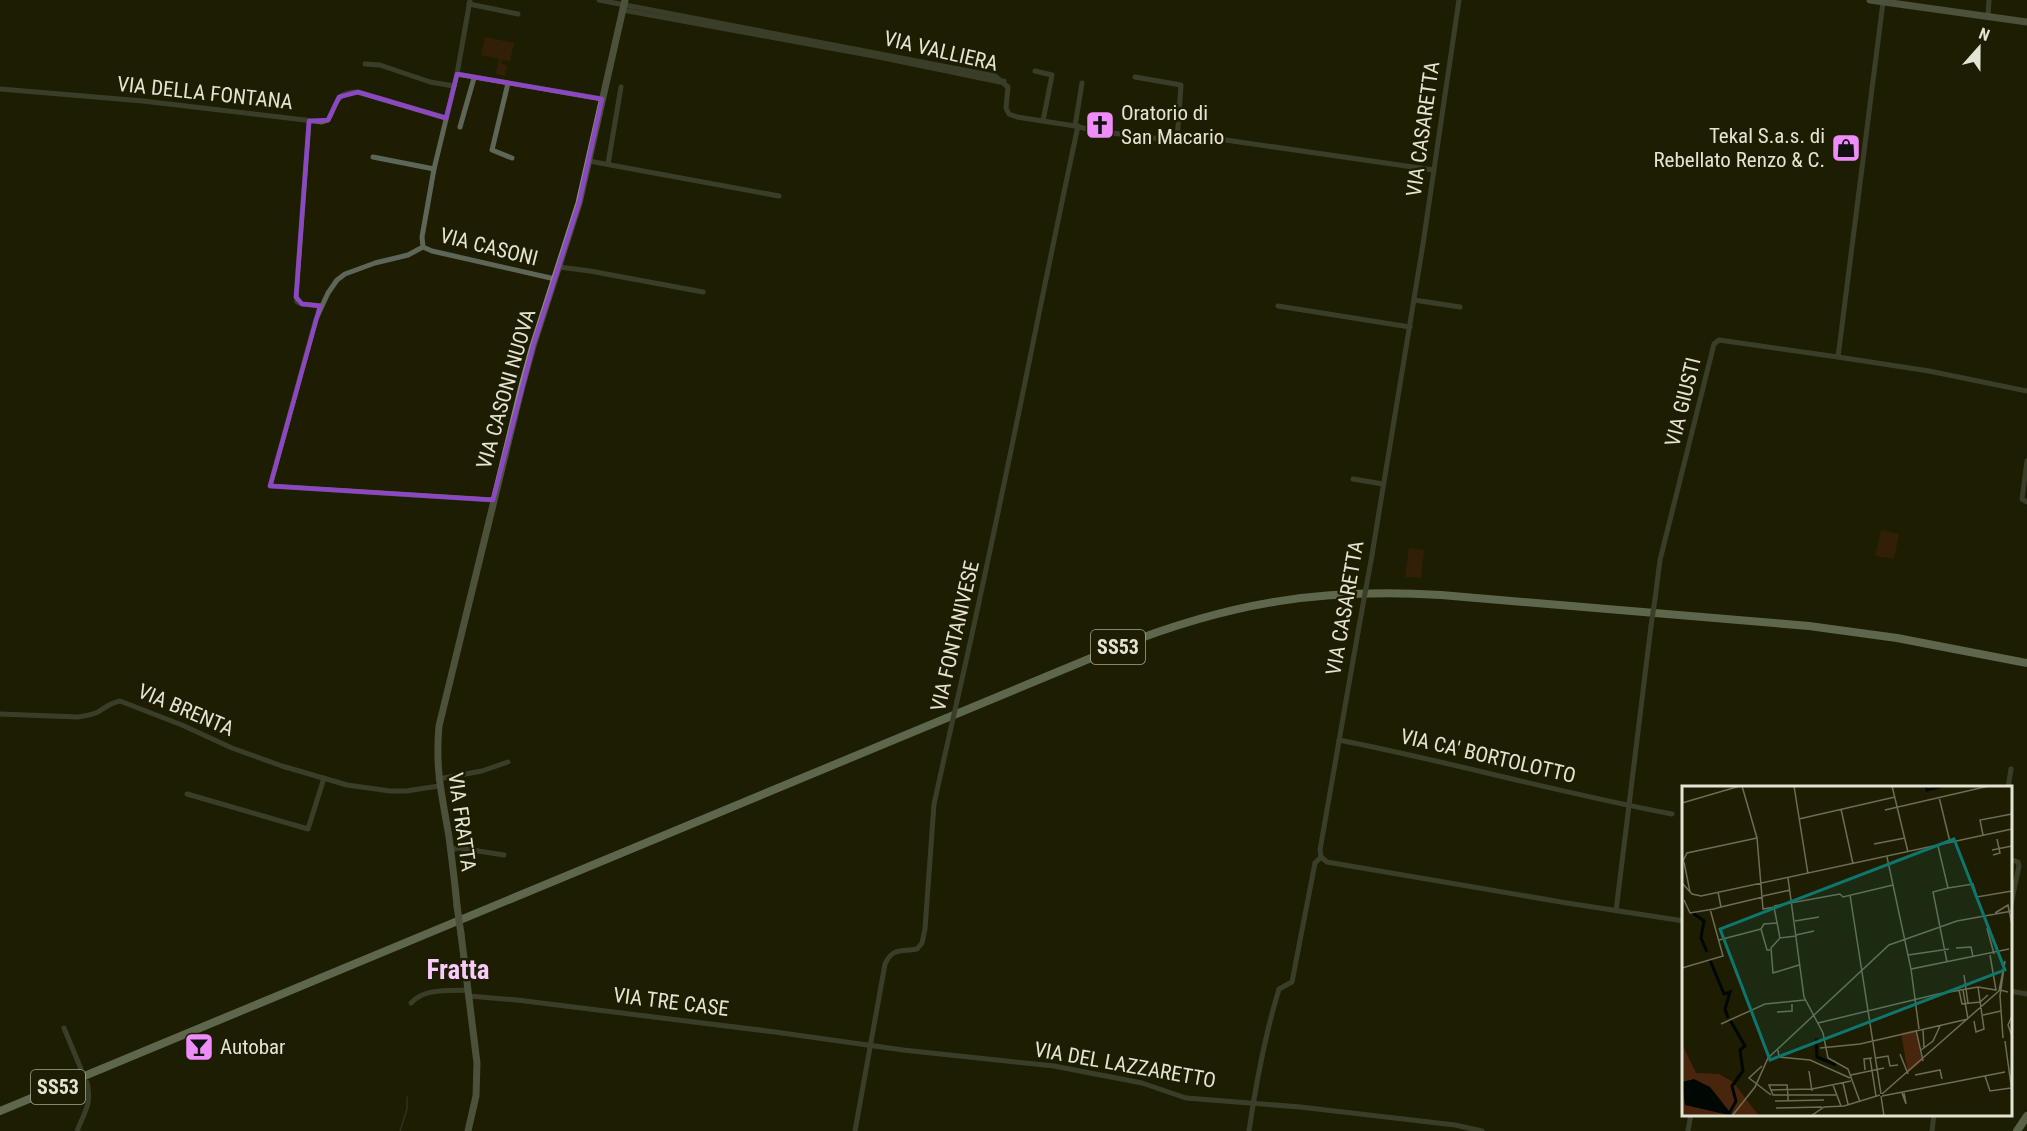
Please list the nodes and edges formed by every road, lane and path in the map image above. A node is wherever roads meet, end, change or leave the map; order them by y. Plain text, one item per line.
1 (599, 0) edge
2 (1459, 0) edge
3 (1870, 0) edge
4 (1989, 0) edge
5 (470, 2) edge
6 (1883, 2) junction
7 (624, 5) edge
8 (518, 14) dead end
9 (1988, 16) junction
10 (2027, 22) edge
11 (365, 64) dead end
12 (1035, 71) dead end
13 (457, 74) junction
14 (1135, 77) dead end
15 (474, 78) junction
16 (508, 83) junction
17 (1082, 83) dead end
18 (454, 86) junction
19 (621, 87) dead end
20 (0, 89) edge
21 (602, 99) junction
22 (446, 118) junction
23 (309, 121) junction
24 (1043, 121) junction
25 (1077, 126) junction
26 (460, 127) dead end
27 (1177, 141) junction
28 (373, 157) dead end
29 (512, 158) dead end
30 (589, 161) junction
31 (608, 164) junction
32 (434, 169) junction
33 (1434, 170) junction
34 (780, 196) dead end
35 (423, 247) junction
36 (559, 267) junction
37 (555, 279) junction
38 (703, 292) dead end
39 (1414, 300) junction
40 (321, 306) junction
41 (1278, 306) dead end
42 (1460, 307) dead end
43 (1410, 327) junction
44 (1838, 357) junction
45 (2027, 391) edge
46 (2027, 461) edge
47 (1353, 479) dead end
48 (1383, 484) junction
49 (493, 500) junction
50 (2027, 502) edge
51 (488, 521) joint
52 (2027, 662) edge
53 (0, 714) edge
54 (1339, 740) junction
55 (508, 762) dead end
56 (2011, 769) dead end
57 (324, 778) junction
58 (439, 783) junction
59 (2008, 786) edge
60 (187, 794) dead end
61 (1629, 806) junction
62 (1672, 814) dead end
63 (450, 850) junction
64 (504, 855) dead end
65 (1321, 857) junction
66 (2012, 860) edge
67 (2012, 888) edge
68 (1616, 911) junction
69 (1682, 921) edge
70 (2012, 991) edge
71 (468, 993) junction
72 (2027, 994) edge
73 (411, 1004) dead end
74 (64, 1028) dead end
75 (870, 1045) junction
76 (81, 1069) dead end
77 (87, 1082) dead end
78 (1253, 1102) junction
79 (0, 1111) edge
80 (1691, 1116) edge
81 (1934, 1116) edge
82 (2027, 1116) edge
83 (2027, 1123) edge
84 (76, 1131) edge
85 (468, 1131) edge
86 (855, 1131) edge
87 (1249, 1131) edge
88 (1482, 1131) edge
89 (1688, 1131) edge
90 (1932, 1131) edge
91 (2021, 1131) edge

1 - 7 street, VIA VALLIERA
2 - 33 street, VIA CASARETTA
3 - 6 main road
4 - 9 street
5 - 8 street, VIA CASONI
5 - 13 street, VIA CASONI
6 - 9 main road
6 - 44 street
7 - 21 main road, VIA CASONI NUOVA
7 - 24 street, VIA VALLIERA
9 - 10 main road
11 - 18 street
12 - 24 street
13 - 15 street
13 - 18 street, VIA CASONI
14 - 27 street
15 - 16 street
15 - 26 street
16 - 21 street
16 - 29 street
17 - 25 street, VIA FONTANIVESE
18 - 22 street, VIA CASONI
19 - 31 street
20 - 23 street, VIA DELLA FONTANA
21 - 30 main road, VIA CASONI NUOVA
22 - 23 street
22 - 32 street, VIA CASONI
23 - 40 street, VIA DELLA FONTANA
24 - 25 street
25 - 27 street
25 - 75 street, VIA FONTANIVESE, bridge
27 - 33 street
28 - 32 street
30 - 31 street
30 - 36 main road, VIA CASONI NUOVA
31 - 34 street
32 - 35 street, VIA CASONI
33 - 39 street, VIA CASARETTA
35 - 37 street, VIA CASONI
35 - 40 street
36 - 37 main road, VIA CASONI NUOVA
36 - 38 street
37 - 49 main road, VIA CASONI NUOVA
39 - 42 street
39 - 43 street, VIA CASARETTA
40 - 49 street
41 - 43 street
43 - 48 street, VIA CASARETTA
44 - 45 street
44 - 61 street, VIA GIUSTI, bridge
46 - 50 street
47 - 48 street
48 - 54 street, VIA CASARETTA, bridge
49 - 51 main road, VIA CASONI NUOVA
51 - 58 main road, VIA FRATTA
52 - 79 highway, SS53
53 - 57 street, VIA BRENTA
54 - 61 street, VIA CA' BORTOLOTTO
54 - 65 street, VIA CASARETTA
55 - 58 street, VIA BRENTA
56 - 59 street
57 - 58 street, VIA BRENTA
57 - 60 street
58 - 63 main road, VIA FRATTA
61 - 62 street, VIA CA' BORTOLOTTO
61 - 68 street, VIA GIUSTI
63 - 64 street
63 - 71 main road, VIA FRATTA, bridge
65 - 68 street
65 - 78 street, VIA CASARETTA
66 - 67 street
68 - 69 street
70 - 72 street
71 - 73 street, VIA TRE CASE
71 - 75 street, VIA TRE CASE
71 - 85 main road, VIA FRATTA
74 - 76 street
75 - 78 street, VIA DEL LAZZARETTO
75 - 86 street, VIA FONTANIVESE
77 - 84 street
78 - 87 street, VIA CASARETTA
78 - 88 street, VIA DEL LAZZARETTO
80 - 89 street
81 - 90 street
82 - 91 main road
83 - 91 main road

